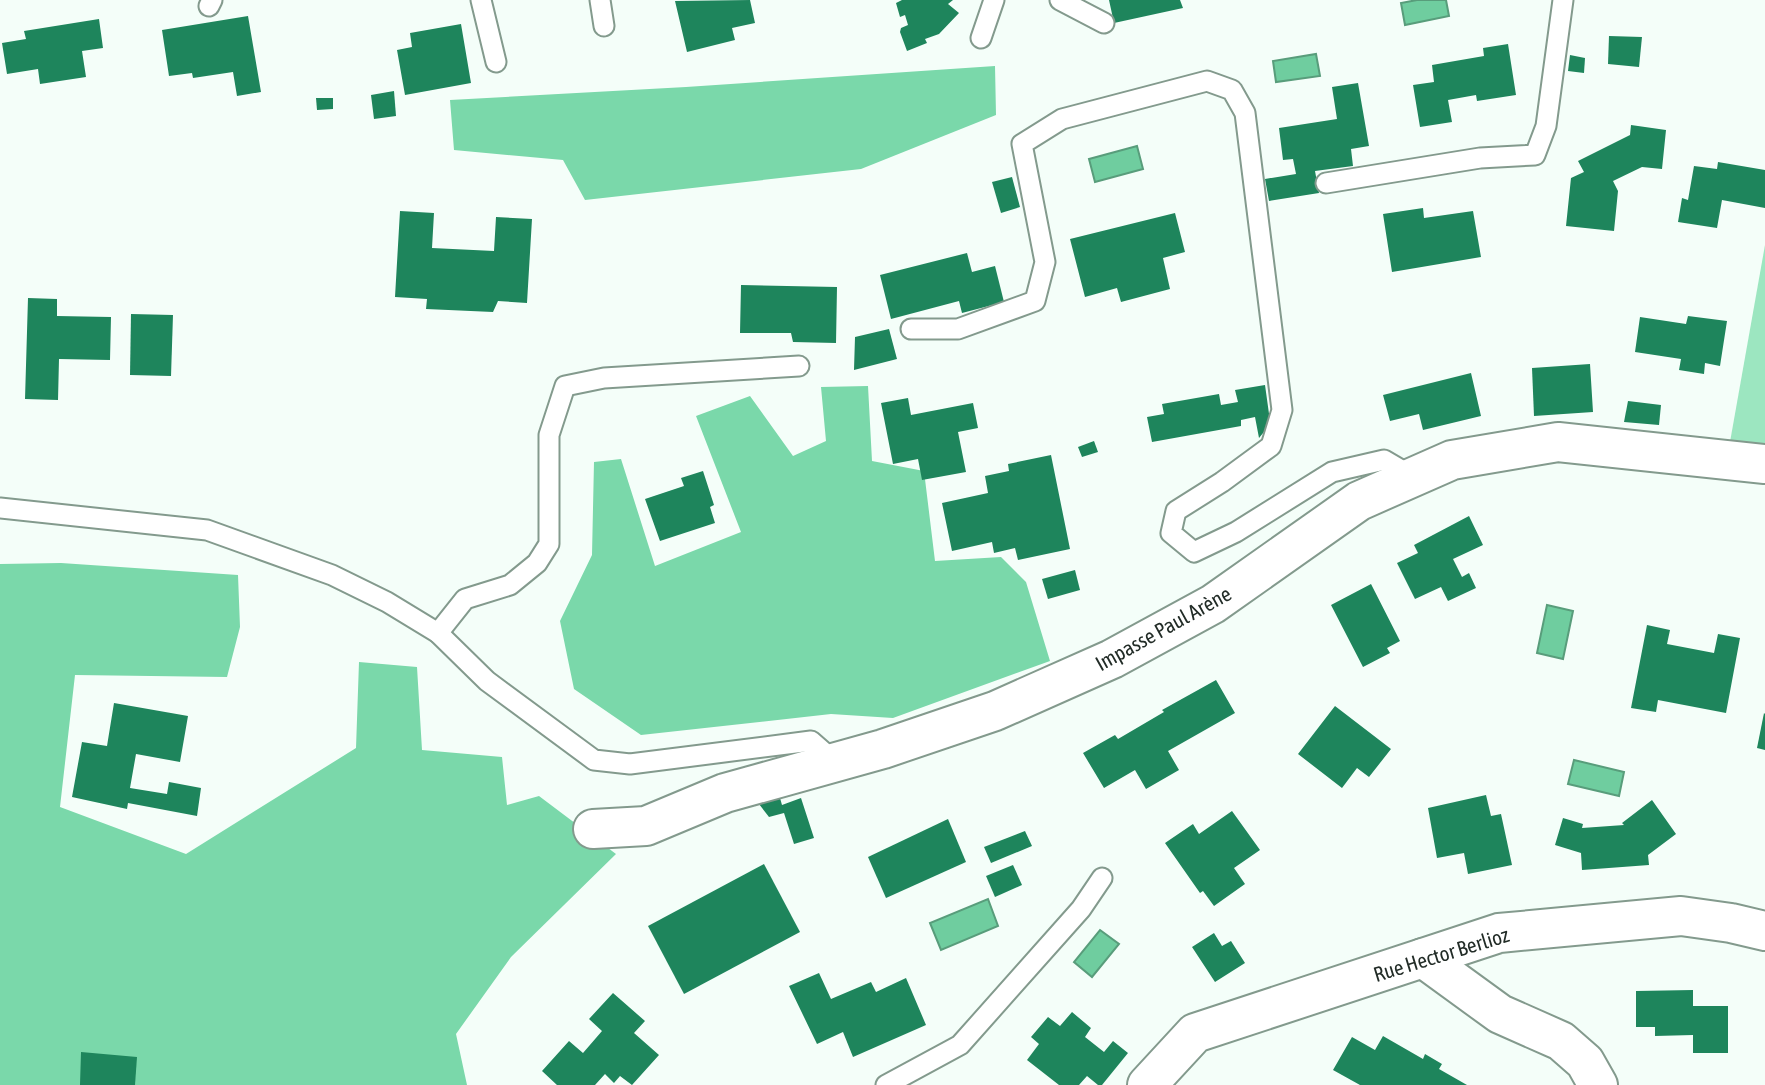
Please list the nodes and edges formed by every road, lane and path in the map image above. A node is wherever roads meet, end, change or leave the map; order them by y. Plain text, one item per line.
1 (481, 0) edge
2 (600, 0) edge
3 (994, 0) edge
4 (1060, 0) edge
5 (1563, 0) edge
6 (1104, 23) dead end
7 (604, 26) dead end
8 (981, 38) dead end
9 (496, 62) dead end
10 (1326, 183) dead end
11 (911, 329) dead end
12 (799, 366) dead end
13 (1765, 464) edge
14 (1413, 477) junction
15 (0, 508) edge
16 (438, 633) junction
17 (835, 762) junction
18 (593, 829) dead end
19 (1102, 878) dead end
20 (1765, 931) edge
21 (1423, 957) junction
22 (886, 1085) edge
23 (1147, 1085) edge
24 (1598, 1085) edge

1 - 9 lane
2 - 7 lane
3 - 8 lane
4 - 6 lane
5 - 10 lane
11 - 14 lane
12 - 16 lane
13 - 14 street, Impasse Paul Arène
14 - 17 street, Impasse Paul Arène
15 - 16 lane
16 - 17 lane
17 - 18 street, Impasse Paul Arène
19 - 22 lane
20 - 21 street, Rue Hector Berlioz
21 - 23 street, Rue Hector Berlioz
21 - 24 street

